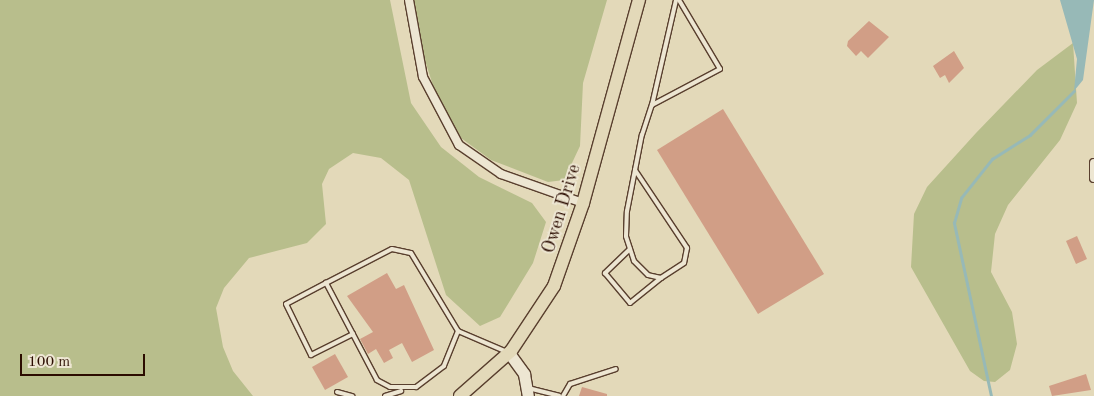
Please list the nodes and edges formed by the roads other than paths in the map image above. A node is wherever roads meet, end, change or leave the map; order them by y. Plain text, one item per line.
1 (409, 0) edge
2 (639, 0) edge
3 (677, 0) edge
4 (652, 105) junction
5 (1094, 163) edge
6 (635, 170) junction
7 (1094, 178) edge
8 (583, 203) junction
9 (630, 249) junction
10 (661, 278) junction
11 (326, 283) junction
12 (458, 330) junction
13 (353, 334) junction
14 (509, 353) junction
15 (616, 369) dead end
16 (403, 391) junction
17 (337, 392) dead end
18 (528, 392) edge
19 (352, 396) edge
20 (385, 396) edge
21 (460, 396) edge
22 (561, 396) edge

1 - 8 street
2 - 8 main road, Owen Drive
3 - 4 lane
3 - 4 lane
4 - 6 lane
5 - 7 street
6 - 9 lane
6 - 10 lane
8 - 14 main road, Owen Drive
9 - 10 lane
9 - 10 lane
11 - 12 lane
11 - 13 lane
11 - 13 lane
12 - 14 lane
12 - 16 lane
13 - 16 lane
14 - 18 street
14 - 21 main road, Owen Drive
15 - 22 lane
16 - 20 lane
17 - 19 lane
18 - 22 lane

